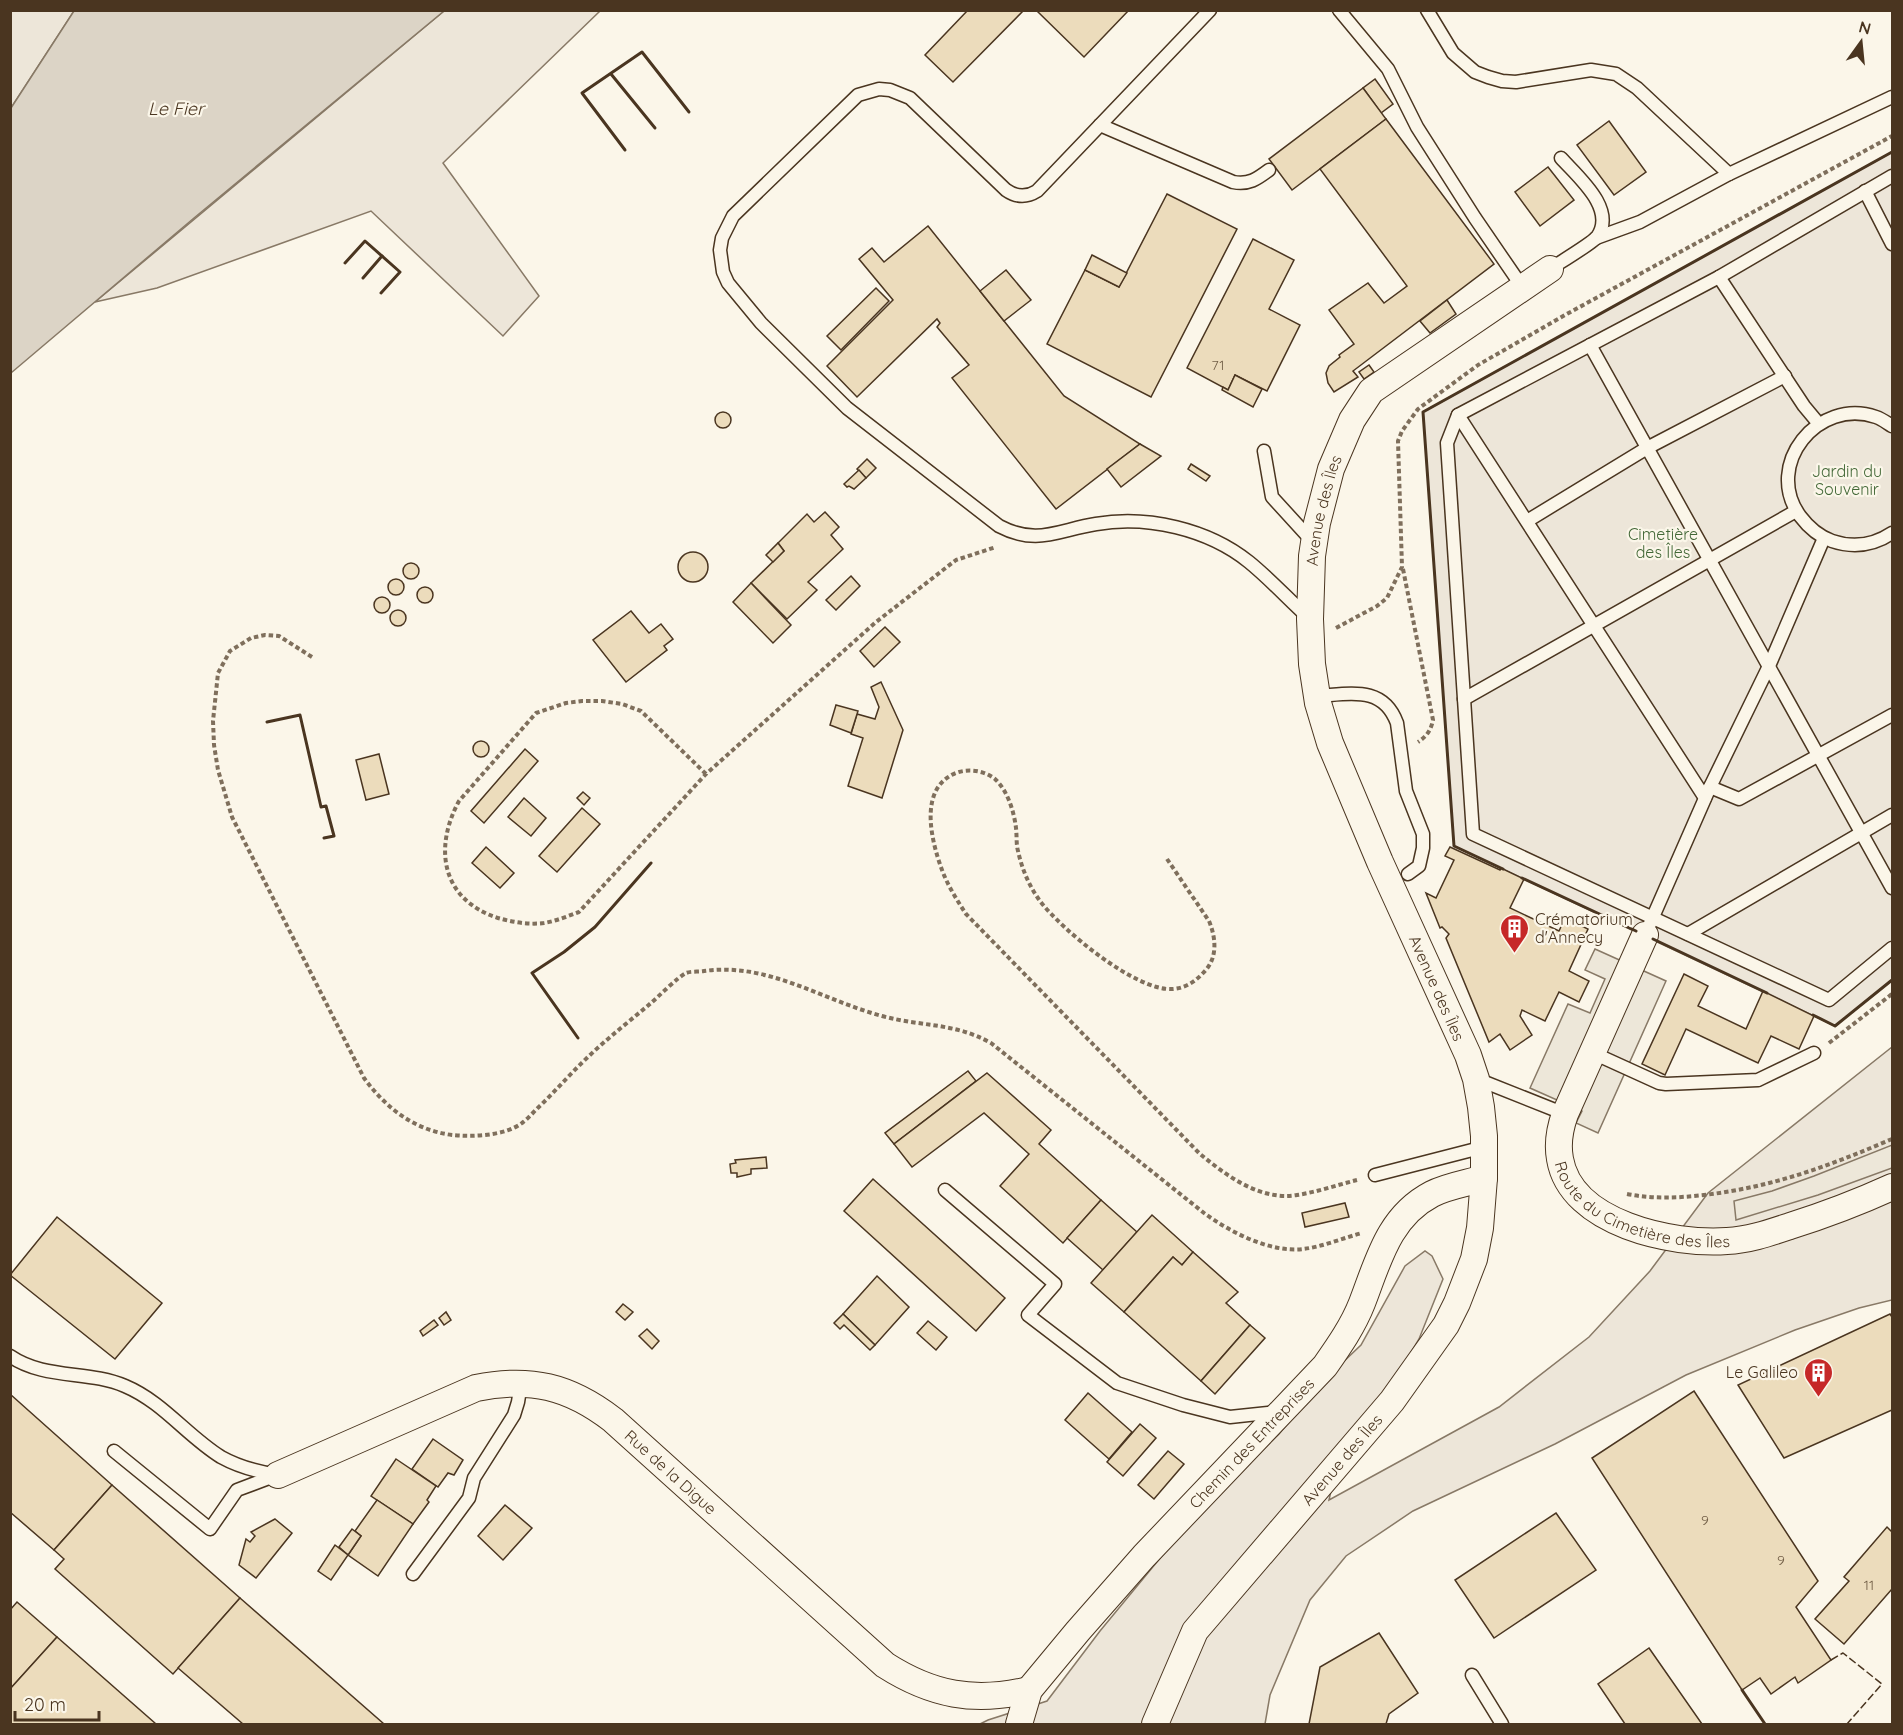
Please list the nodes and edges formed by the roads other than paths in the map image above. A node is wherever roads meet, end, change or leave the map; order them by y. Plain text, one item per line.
1 (1210, 10) edge
2 (1339, 10) edge
3 (1427, 10) edge
4 (1893, 97) edge
5 (1100, 125) junction
6 (1561, 158) dead end
7 (1269, 170) dead end
8 (1729, 174) junction
9 (1893, 176) edge
10 (1865, 191) junction
11 (1596, 238) junction
12 (1893, 244) edge
13 (1550, 269) joint
14 (1719, 277) junction
15 (1523, 288) junction
16 (1590, 345) junction
17 (1785, 376) junction
18 (1458, 415) junction
19 (1819, 424) junction
20 (1893, 426) edge
21 (1647, 448) junction
22 (1263, 451) dead end
23 (1796, 511) junction
24 (1527, 521) junction
25 (1892, 536) edge
26 (1824, 538) junction
27 (1314, 543) junction
28 (1709, 559) junction
29 (1310, 619) junction
30 (1594, 625) junction
31 (1769, 666) junction
32 (1317, 696) junction
33 (1464, 699) junction
34 (1893, 715) edge
35 (1819, 756) junction
36 (1707, 793) junction
37 (1893, 815) edge
38 (1862, 833) junction
39 (1408, 874) dead end
40 (1893, 888) edge
41 (1648, 927) junction
42 (1688, 934) junction
43 (1893, 948) edge
44 (1593, 1053) junction
45 (1814, 1053) road end
46 (1476, 1078) junction
47 (1565, 1114) junction
48 (1484, 1147) junction
49 (1375, 1175) road end
50 (1484, 1178) junction
51 (1893, 1187) edge
52 (945, 1190) dead end
53 (10, 1356) edge
54 (521, 1383) junction
55 (1281, 1412) junction
56 (114, 1451) dead end
57 (278, 1475) junction
58 (413, 1574) dead end
59 (1472, 1675) dead end
60 (1029, 1690) junction
61 (1019, 1725) edge
62 (1155, 1725) edge
63 (1502, 1725) edge

1 - 5 lane
2 - 15 lane
3 - 8 lane
4 - 8 lane
5 - 7 lane
5 - 29 lane
6 - 11 lane
8 - 11 lane
9 - 10 lane
10 - 12 lane
10 - 14 lane
11 - 13 lane
13 - 15 street, Avenue des Îles
14 - 16 lane
14 - 17 lane
15 - 27 street, Avenue des Îles
16 - 18 lane
16 - 21 lane
17 - 19 lane
17 - 21 lane
18 - 24 lane
18 - 33 lane
19 - 20 lane
19 - 23 lane
21 - 24 lane
21 - 28 lane
22 - 27 lane
23 - 26 lane
23 - 28 lane
24 - 30 lane
25 - 26 lane
26 - 31 lane
27 - 29 street, Avenue des Îles
28 - 30 lane
28 - 31 lane
29 - 32 street, Avenue des Îles
30 - 33 lane
30 - 36 lane
31 - 35 lane
31 - 36 lane
32 - 39 lane
32 - 46 street, Avenue des Îles
33 - 41 lane
34 - 35 lane
35 - 36 lane
35 - 38 lane
36 - 41 lane
37 - 38 lane
38 - 40 lane
38 - 42 lane
41 - 42 lane
41 - 44 street, Route du Cimetière des Îles
42 - 43 lane
44 - 45 lane
44 - 47 street, Route du Cimetière des Îles
46 - 47 lane
46 - 48 street, Avenue des Îles
47 - 51 street, Route du Cimetière des Îles
48 - 49 lane
48 - 50 street, Avenue des Îles
50 - 55 street, Chemin des Entreprises
50 - 62 street, Avenue des Îles
52 - 55 lane
53 - 57 lane
54 - 57 street, Rue de la Digue
54 - 58 lane
54 - 60 street, Rue de la Digue
55 - 60 street, Chemin des Entreprises
56 - 57 lane
59 - 63 lane
60 - 61 street, Chemin des Entreprises

